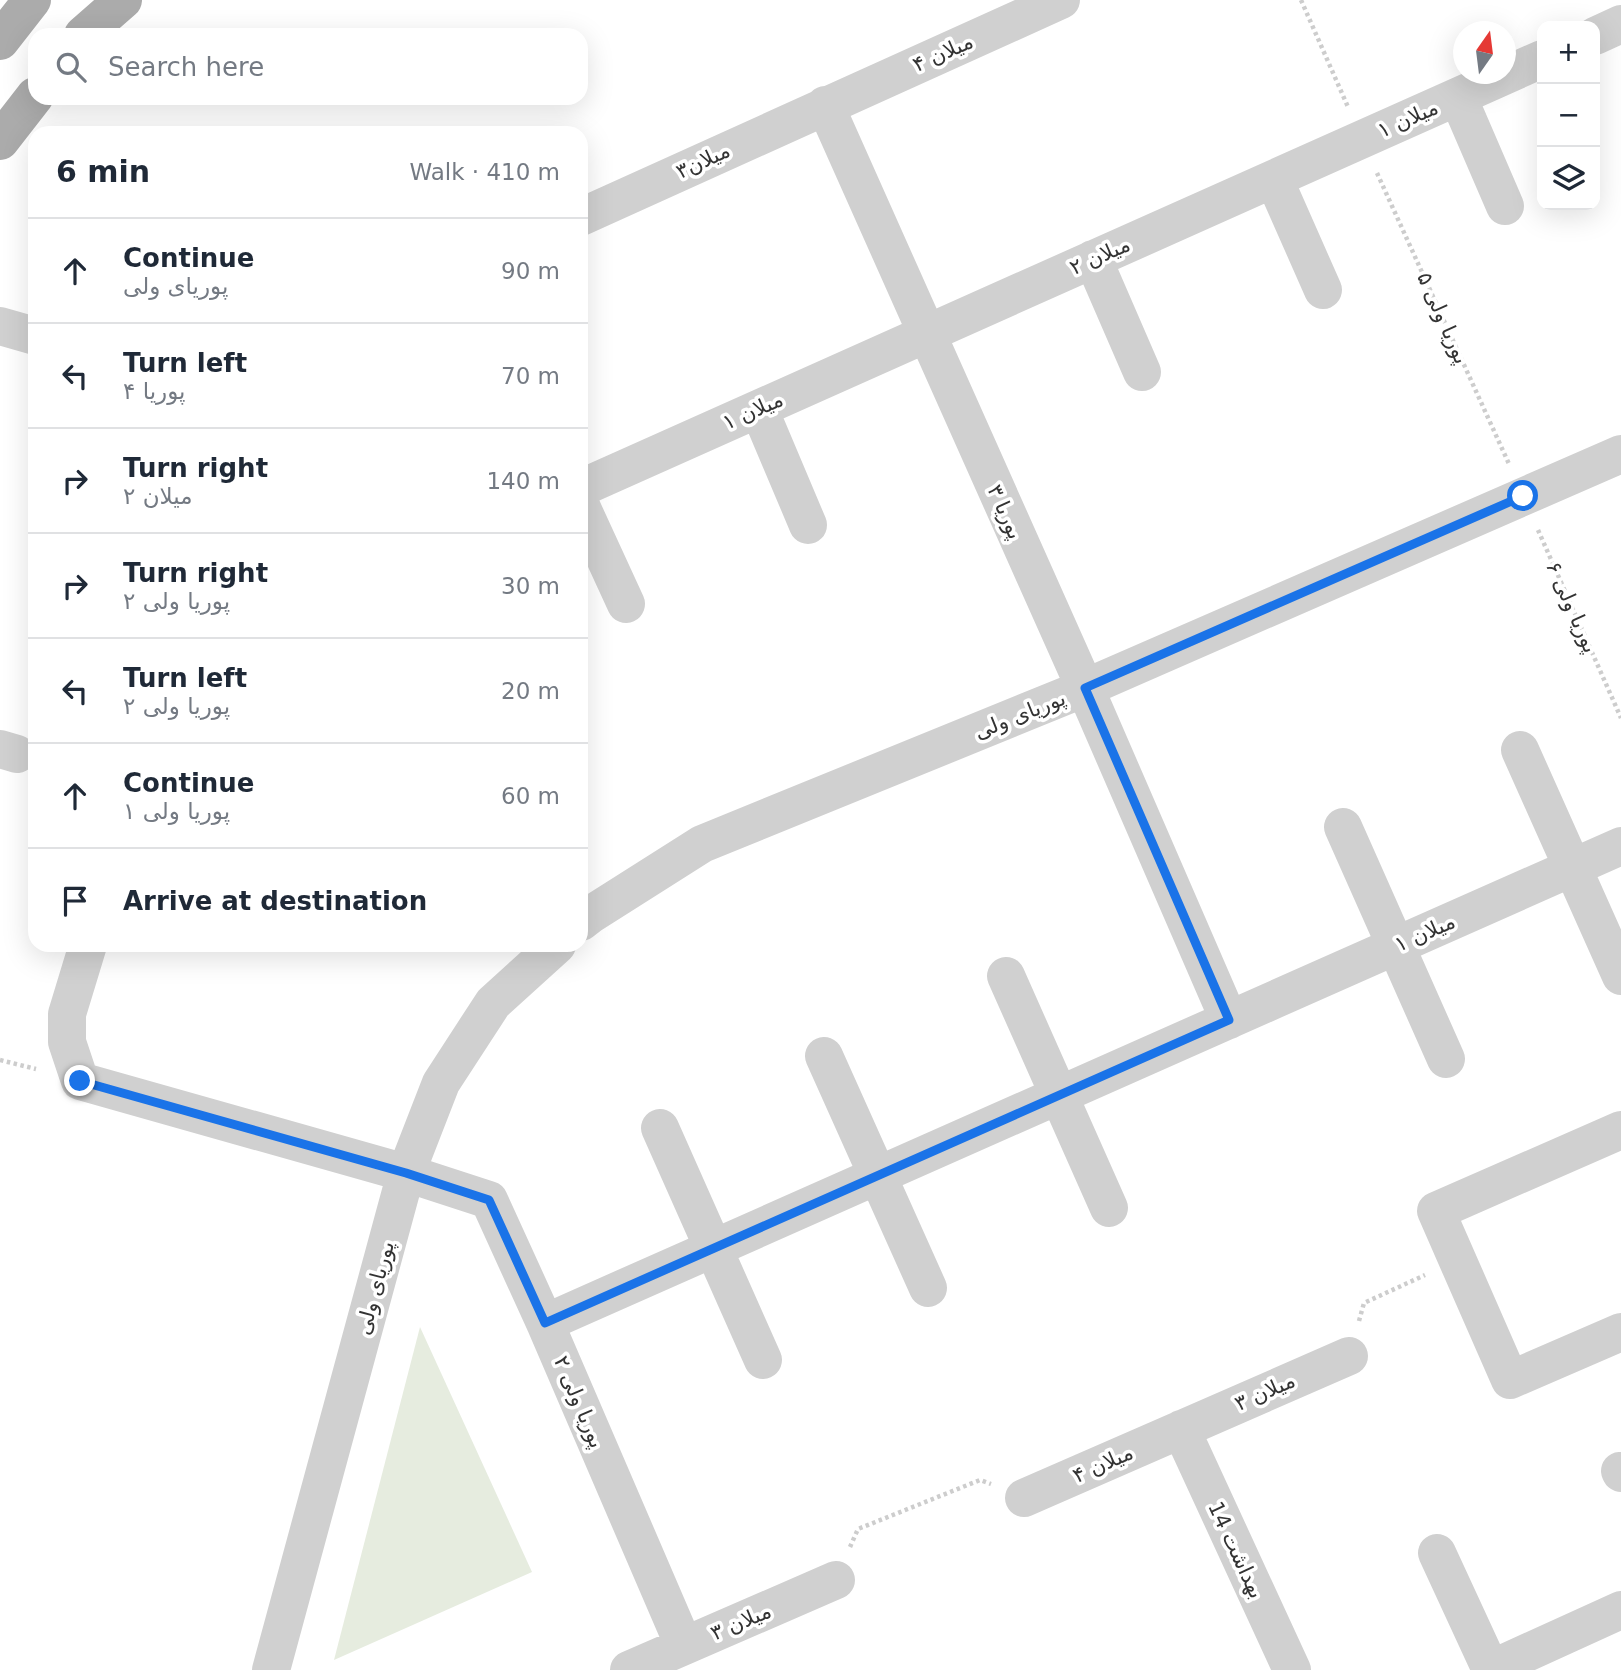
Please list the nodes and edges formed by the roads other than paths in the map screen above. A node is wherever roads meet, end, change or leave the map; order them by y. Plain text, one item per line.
1 (32, 0) edge
2 (123, 0) edge
3 (1061, 0) edge
4 (1616, 0) edge
5 (1621, 12) edge
6 (1621, 24) edge
7 (91, 28) edge
8 (1600, 34) edge
9 (0, 41) edge
10 (1537, 61) edge
11 (1458, 97) junction
12 (28, 105) edge
13 (825, 105) junction
14 (0, 141) edge
15 (1274, 179) junction
16 (1505, 206) dead end
17 (588, 214) edge
18 (1093, 259) junction
19 (1323, 290) dead end
20 (0, 326) edge
21 (28, 334) edge
22 (926, 334) junction
23 (1142, 372) dead end
24 (759, 408) junction
25 (1621, 454) edge
26 (588, 485) edge
27 (588, 521) edge
28 (808, 525) dead end
29 (626, 604) dead end
30 (1085, 688) junction
31 (1520, 750) dead end
32 (1343, 827) dead end
33 (1621, 846) edge
34 (1572, 867) junction
35 (588, 917) edge
36 (1396, 946) junction
37 (86, 952) edge
38 (548, 952) edge
39 (1006, 976) dead end
40 (1621, 976) edge
41 (1229, 1020) junction
42 (824, 1056) dead end
43 (1446, 1059) dead end
44 (1059, 1095) junction
45 (660, 1128) dead end
46 (1621, 1130) edge
47 (406, 1173) junction
48 (878, 1175) junction
49 (1109, 1208) dead end
50 (713, 1248) junction
51 (928, 1288) dead end
52 (545, 1323) junction
53 (1621, 1332) edge
54 (1349, 1356) road end
55 (763, 1360) dead end
56 (1181, 1429) junction
57 (1024, 1498) road end
58 (1437, 1553) dead end
59 (836, 1580) road end
60 (1621, 1610) edge
61 (684, 1646) junction
62 (271, 1670) edge
63 (629, 1670) edge
64 (1292, 1670) edge
65 (1490, 1670) edge

1 - 9 main road
2 - 7 main road
3 - 13 street, میلان ۴
4 - 5 street
6 - 8 street
10 - 11 street, میلان ۱
11 - 15 street, میلان ۱
11 - 16 street
12 - 14 main road
13 - 17 street, میلان۳
13 - 22 street, پوریا ۳
15 - 18 street, میلان ۲
15 - 19 street
18 - 22 street, میلان ۲
18 - 23 street
20 - 21 street
22 - 24 street, میلان ۱
22 - 30 street, پوریا ۳
24 - 26 street, میلان ۱
24 - 28 street
25 - 30 street, پوریای ولی
27 - 29 street
30 - 35 street, پوریای ولی
30 - 41 street, پوریا ۳
31 - 34 street
32 - 36 street
33 - 34 street, میلان ۱
34 - 36 street, میلان ۱
34 - 40 street
36 - 41 street, میلان ۱
36 - 43 street
37 - 47 street, پوریا ولی ۲
38 - 47 street, پوریای ولی
39 - 44 street
41 - 44 street
42 - 48 street
44 - 48 street
44 - 49 street
45 - 50 street
46 - 53 street
47 - 52 street, پوریا ولی ۲
47 - 62 street, پوریای ولی
48 - 50 street
48 - 51 street
50 - 52 street
50 - 55 street
52 - 61 street, پوریا ولی ۲
54 - 56 street, میلان ۳
56 - 57 street, میلان ۴
56 - 64 street, بهداشت 14
58 - 65 street
59 - 61 street, میلان ۳
60 - 65 street
61 - 63 street

